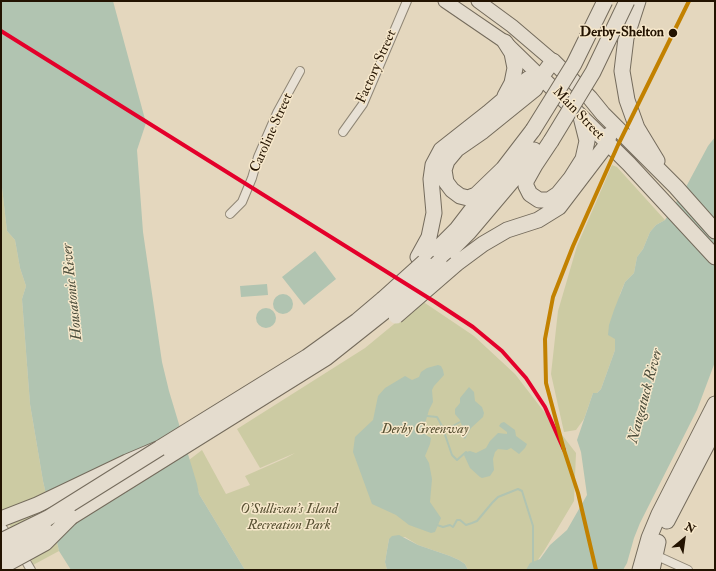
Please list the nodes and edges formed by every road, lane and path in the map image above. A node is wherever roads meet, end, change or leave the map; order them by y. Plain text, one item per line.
1 (407, 1) edge
2 (445, 1) edge
3 (478, 1) edge
4 (605, 1) edge
5 (618, 1) edge
6 (627, 1) edge
7 (638, 1) edge
8 (505, 42) junction
9 (553, 61) junction
10 (300, 71) dead end
11 (541, 77) junction
12 (498, 104) junction
13 (603, 114) junction
14 (581, 116) junction
15 (343, 132) dead end
16 (542, 136) junction
17 (613, 150) junction
18 (504, 168) junction
19 (665, 176) junction
20 (230, 214) dead end
21 (715, 231) edge
22 (715, 257) edge
23 (421, 260) junction
24 (389, 308) junction
25 (266, 389) junction
26 (715, 404) edge
27 (715, 429) edge
28 (160, 448) junction
29 (671, 503) junction
30 (71, 517) junction
31 (1, 519) edge
32 (1, 526) edge
33 (1, 541) edge
34 (1, 553) edge
35 (655, 555) junction
36 (1, 568) edge
37 (31, 570) edge
38 (640, 570) edge
39 (652, 570) edge
40 (688, 570) edge

1 - 15 street, Factory Street
2 - 8 main road, Main Street
3 - 9 main road, Main Street
4 - 16 highway, bridge
5 - 16 highway
6 - 16 highway, bridge
7 - 19 highway
8 - 11 main road, Main Street
8 - 12 highway
9 - 11 highway
9 - 13 highway, Main Street
10 - 20 street, Caroline Street
11 - 12 highway
11 - 14 highway, Main Street
11 - 18 highway
12 - 23 highway
13 - 17 highway
13 - 19 highway, Main Street
14 - 16 highway
14 - 17 highway, Main Street
16 - 18 highway
16 - 24 highway, bridge
17 - 22 highway, Main Street
17 - 24 highway, bridge
18 - 23 highway
19 - 21 highway, Main Street
23 - 24 highway, bridge
24 - 25 highway
24 - 25 highway
25 - 28 highway
25 - 30 highway
26 - 29 highway
27 - 29 highway
28 - 31 highway, bridge
28 - 33 highway, bridge
29 - 35 highway
29 - 38 highway
30 - 34 highway, bridge
30 - 36 highway, bridge
32 - 37 street
35 - 39 highway
35 - 40 street

